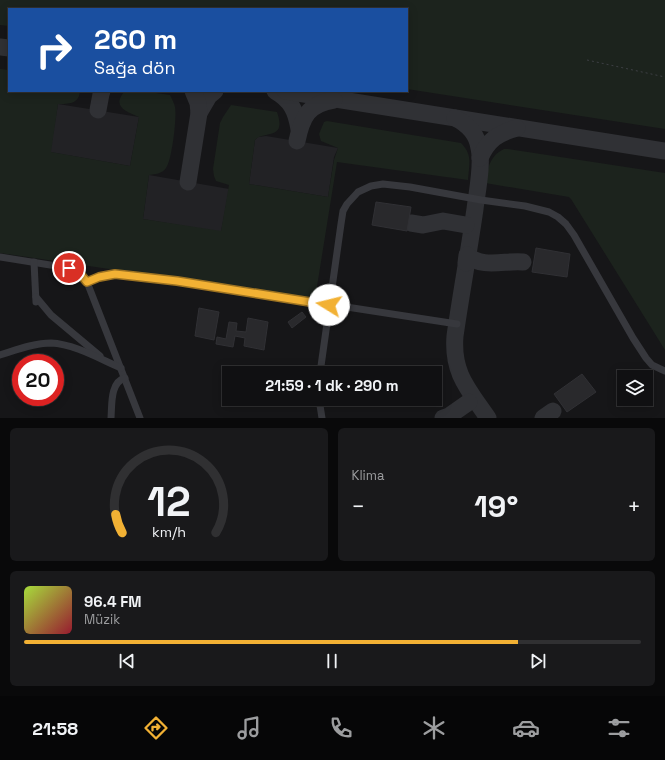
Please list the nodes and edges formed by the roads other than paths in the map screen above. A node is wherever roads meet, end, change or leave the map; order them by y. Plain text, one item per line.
1 (0, 257) edge
2 (34, 262) junction
3 (87, 282) junction
4 (329, 305) junction
5 (456, 324) dead end
6 (0, 354) edge
7 (107, 362) junction
8 (321, 366) edge
9 (121, 368) junction
10 (665, 371) edge
11 (125, 378) junction
12 (320, 406) edge
13 (111, 418) edge
14 (140, 418) edge
15 (322, 418) edge

1 - 2 lane
2 - 3 lane
2 - 7 lane
3 - 4 lane
3 - 9 lane
4 - 5 lane
4 - 8 lane
4 - 10 lane
6 - 7 lane
7 - 9 lane
9 - 11 lane
11 - 13 lane
11 - 14 lane
12 - 15 lane

